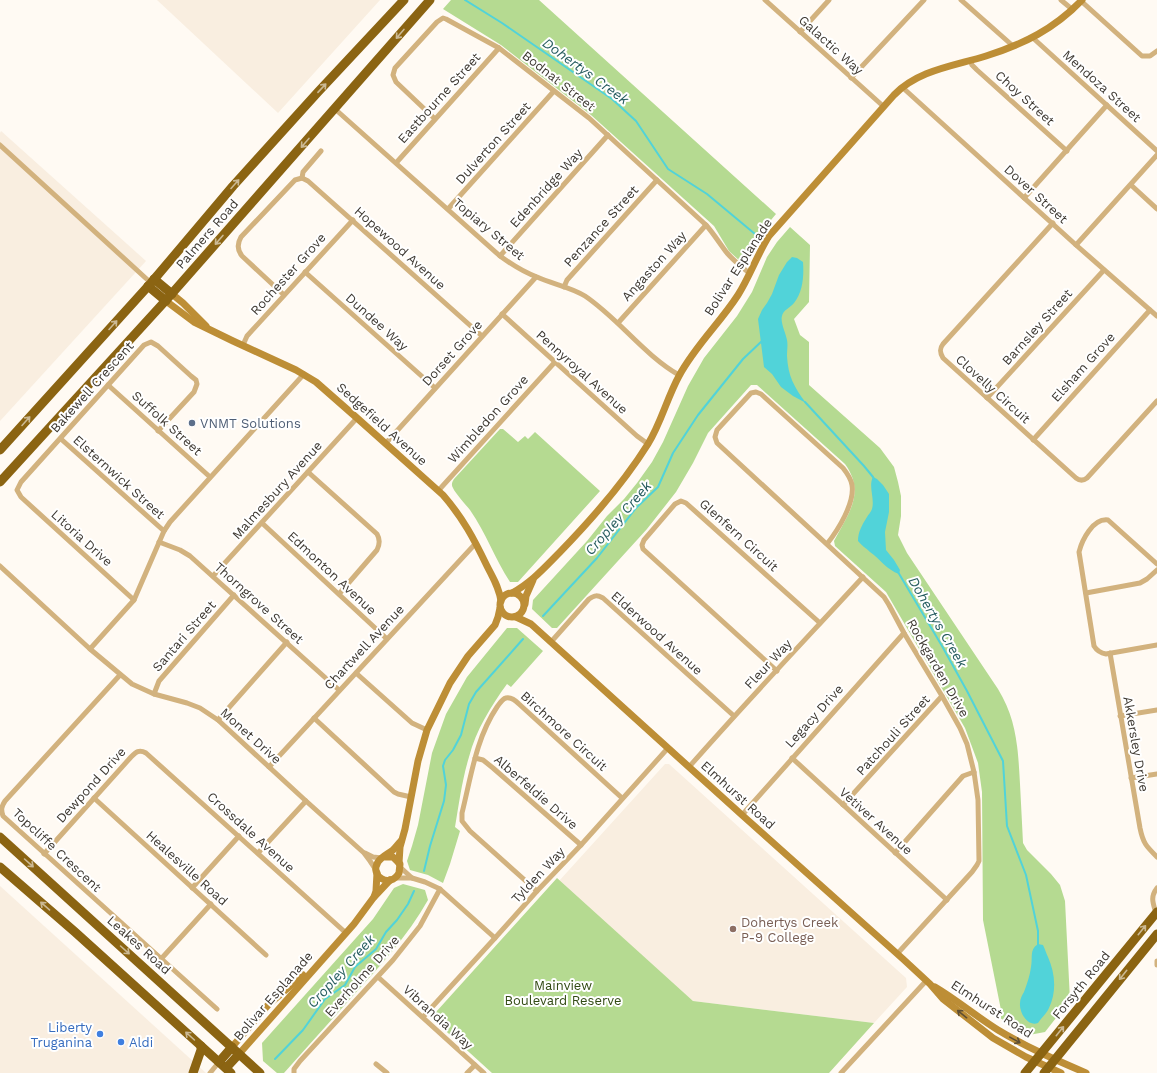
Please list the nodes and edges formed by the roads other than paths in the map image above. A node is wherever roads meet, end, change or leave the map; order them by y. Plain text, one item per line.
1 (404, 0) edge
2 (765, 0) edge
3 (828, 0) edge
4 (924, 0) edge
5 (961, 0) edge
6 (1061, 0) edge
7 (1082, 1) edge
8 (428, 3) edge
9 (1073, 10) junction
10 (800, 32) junction
11 (1033, 38) junction
12 (1013, 46) junction
13 (499, 48) junction
14 (1157, 51) edge
15 (970, 60) junction
16 (851, 78) junction
17 (902, 87) junction
18 (554, 91) junction
19 (1107, 105) junction
20 (883, 106) junction
21 (335, 108) junction
22 (435, 118) junction
23 (608, 135) junction
24 (0, 145) edge
25 (320, 151) dead end
26 (1067, 151) junction
27 (1157, 152) edge
28 (1157, 155) edge
29 (396, 162) junction
30 (302, 178) junction
31 (658, 180) junction
32 (1130, 185) junction
33 (1024, 198) junction
34 (448, 209) junction
35 (1157, 209) edge
36 (352, 220) junction
37 (1053, 223) junction
38 (706, 225) junction
39 (1076, 245) junction
40 (500, 256) junction
41 (1104, 270) junction
42 (305, 272) junction
43 (749, 273) junction
44 (536, 277) junction
45 (151, 282) junction
46 (564, 288) junction
47 (172, 294) junction
48 (284, 295) junction
49 (166, 301) junction
50 (1150, 310) junction
51 (502, 314) junction
52 (1157, 316) edge
53 (618, 323) junction
54 (211, 330) junction
55 (482, 336) junction
56 (243, 345) junction
57 (555, 362) junction
58 (304, 374) junction
59 (679, 375) junction
60 (108, 385) junction
61 (435, 388) junction
62 (987, 398) junction
63 (1157, 402) edge
64 (357, 418) junction
65 (158, 431) junction
66 (60, 438) junction
67 (1033, 440) junction
68 (386, 443) junction
69 (648, 444) junction
70 (0, 450) edge
71 (308, 472) junction
72 (210, 477) junction
73 (0, 482) edge
74 (18, 490) joint
75 (438, 491) junction
76 (262, 523) junction
77 (164, 531) junction
78 (159, 542) junction
79 (476, 543) junction
80 (827, 544) junction
81 (1157, 564) edge
82 (0, 566) edge
83 (1157, 570) edge
84 (213, 576) junction
85 (535, 577) junction
86 (863, 577) junction
87 (496, 582) junction
88 (511, 593) junction
89 (1086, 593) junction
90 (339, 594) junction
91 (234, 596) junction
92 (134, 600) junction
93 (501, 604) junction
94 (524, 606) junction
95 (514, 617) junction
96 (820, 623) junction
97 (531, 624) junction
98 (494, 626) junction
99 (904, 633) junction
100 (388, 639) junction
101 (287, 642) junction
102 (551, 642) junction
103 (1157, 645) edge
104 (90, 649) junction
105 (1110, 653) junction
106 (777, 671) junction
107 (356, 673) junction
108 (120, 675) junction
109 (339, 690) junction
110 (154, 694) junction
111 (942, 696) junction
112 (1157, 710) edge
113 (734, 716) junction
114 (1120, 716) junction
115 (314, 718) junction
116 (218, 720) junction
117 (427, 730) junction
118 (668, 748) junction
119 (140, 751) joint
120 (475, 758) junction
121 (792, 758) junction
122 (269, 767) junction
123 (689, 767) junction
124 (974, 772) junction
125 (1157, 774) edge
126 (1131, 778) junction
127 (411, 797) junction
128 (94, 798) junction
129 (622, 798) junction
130 (306, 801) junction
131 (843, 805) junction
132 (742, 815) junction
133 (239, 836) junction
134 (0, 837) edge
135 (402, 839) junction
136 (581, 845) junction
137 (258, 853) junction
138 (364, 853) junction
139 (895, 853) junction
140 (44, 854) junction
141 (383, 857) junction
142 (1157, 857) edge
143 (400, 865) junction
144 (0, 867) edge
145 (376, 872) junction
146 (412, 878) junction
147 (393, 879) junction
148 (192, 888) junction
149 (1157, 888) edge
150 (440, 889) junction
151 (537, 891) junction
152 (374, 897) junction
153 (947, 900) junction
154 (211, 904) junction
155 (1157, 913) edge
156 (346, 933) junction
157 (1157, 934) edge
158 (495, 938) junction
159 (897, 954) junction
160 (266, 955) dead end
161 (161, 959) junction
162 (1157, 961) edge
163 (1157, 964) edge
164 (378, 977) junction
165 (928, 982) junction
166 (217, 1009) dead end
167 (423, 1017) junction
168 (201, 1046) junction
169 (235, 1050) junction
170 (1041, 1053) junction
171 (1055, 1059) junction
172 (1035, 1061) junction
173 (376, 1064) dead end
174 (475, 1065) junction
175 (224, 1069) edge
176 (1046, 1070) edge
177 (194, 1073) edge
178 (210, 1073) edge
179 (260, 1073) edge
180 (294, 1073) edge
181 (387, 1073) edge
182 (467, 1073) edge
183 (484, 1073) edge
184 (841, 1073) edge
185 (1025, 1073) edge
186 (1061, 1073) edge
187 (1086, 1073) edge

45 -> 1 highway, Palmers Road
2 - 10 street, Galactic Way
3 - 10 street
4 - 16 street
5 - 12 street
6 - 9 street
7 - 9 street, Bolivar Esplanade
7 - 14 street
8 -> 21 highway, Palmers Road
9 - 11 street, Bolivar Esplanade
10 - 16 street, Galactic Way
11 - 12 street, Bolivar Esplanade
11 - 19 street, Mendoza Street
12 - 15 street, Bolivar Esplanade
13 - 18 street, Bodnat Street
13 - 22 street, Eastbourne Street
13 - 22 street, Bodnat Street
15 - 17 street, Bolivar Esplanade
15 - 26 street, Choy Street
16 - 20 street, Galactic Way
17 - 20 street, Bolivar Esplanade
17 - 33 street, Dover Street
18 - 23 street, Bodnat Street
18 - 34 street, Dulverton Street
19 - 26 street
19 - 27 street, Mendoza Street
20 - 43 street, Bolivar Esplanade
21 - 29 street, Topiary Street
21 -> 47 highway, Palmers Road
22 - 29 street, Eastbourne Street
23 - 31 street, Bodnat Street
23 - 40 street, Edenbridge Way
24 - 45 street
25 - 30 street
26 - 33 street
28 - 32 street
29 - 34 street, Topiary Street
30 - 36 street, Hopewood Avenue
30 - 48 street
31 - 38 street, Bodnat Street
31 - 46 street, Penzance Street
32 - 35 street
32 - 39 street
33 - 37 street, Dover Street
34 - 40 street, Topiary Street
36 - 42 street, Rochester Grove
36 - 55 street, Hopewood Avenue
37 - 39 street, Dover Street
37 - 62 street, Clovelly Circuit
38 - 43 street, Bodnat Street
38 - 53 street, Angaston Way
39 - 41 street, Dover Street
40 - 44 street, Topiary Street
41 - 50 street, Dover Street
41 - 62 street, Barnsley Street
42 - 48 street, Rochester Grove
42 - 61 street, Dundee Way
43 - 59 street, Bolivar Esplanade
44 - 46 street, Topiary Street
44 - 51 street, Dorset Grove
45 - 47 highway
45 - 49 highway
70 -> 45 highway, Palmers Road
46 - 53 street, Topiary Street
47 - 49 highway, Palmers Road
47 - 54 street, Sedgefield Avenue
48 - 56 street, Rochester Grove
49 - 54 street, Sedgefield Avenue
49 - 73 highway, Palmers Road
50 - 52 street, Dover Street
50 - 67 street, Elsham Grove
51 - 55 street, Dorset Grove
51 - 57 street, Pennyroyal Avenue
53 - 59 street, Topiary Street
54 - 56 street, Sedgefield Avenue
55 - 61 street, Dorset Grove
56 - 58 street, Sedgefield Avenue
57 - 69 street, Pennyroyal Avenue
57 - 75 street, Wimbledon Grove
58 - 64 street, Sedgefield Avenue
58 - 72 street
59 - 69 street, Bolivar Esplanade
60 - 65 street, Suffolk Street
60 - 65 street, Bakewell Crescent
60 - 66 street, Bakewell Crescent
61 - 68 street, Dorset Grove
62 - 67 street, Clovelly Circuit
63 - 67 street, Clovelly Circuit
64 - 68 street, Sedgefield Avenue
64 - 71 street, Malmesbury Avenue
65 - 72 street, Suffolk Street
66 - 74 street, Bakewell Crescent
66 - 77 street, Elsternwick Street
68 - 75 street, Sedgefield Avenue
69 - 85 street, Bolivar Esplanade
71 - 76 street, Malmesbury Avenue
71 - 90 street
72 - 77 street
74 - 92 street, Litoria Drive
75 - 79 street, Sedgefield Avenue
76 - 84 street, Malmesbury Avenue
76 - 90 street, Edmonton Avenue
77 - 78 street
78 - 84 street, Thorngrove Street
78 - 92 street
79 - 87 street, Sedgefield Avenue
79 - 100 street, Chartwell Avenue
80 - 80 street, Rockgarden Drive
80 - 86 street, Rockgarden Drive
81 - 89 street
82 - 104 street, Monet Drive
83 - 89 street
84 - 91 street, Thorngrove Street
85 - 88 street, Bolivar Esplanade
85 - 94 street, Bolivar Esplanade
86 - 96 street, Fleur Way
86 - 99 street, Rockgarden Drive
87 - 88 street, Sedgefield Avenue
87 - 93 street, Sedgefield Avenue
88 - 93 street
88 - 94 street
89 - 105 street
90 - 100 street, Edmonton Avenue
91 - 101 street, Thorngrove Street
91 - 110 street, Santari Street
92 - 104 street
93 - 95 street
93 - 98 street
94 - 95 street
94 - 97 street, Elmhurst Road
95 - 97 street, Elmhurst Road
95 - 98 street
96 - 106 street, Fleur Way
96 - 106 street, Glenfern Circuit
97 - 102 street, Elmhurst Road
98 - 117 street
99 - 111 street, Rockgarden Drive
99 - 121 street, Legacy Drive
100 - 107 street, Chartwell Avenue
101 - 109 street, Thorngrove Street
101 - 116 street
102 - 113 street, Elderwood Avenue
102 - 118 street, Elmhurst Road
103 - 105 street
104 - 108 street, Monet Drive
105 - 114 street, Akkersley Drive
106 - 113 street, Fleur Way
107 - 109 street, Chartwell Avenue
107 - 117 street
108 - 110 street, Monet Drive
108 - 140 street, Topcliffe Crescent
109 - 115 street, Chartwell Avenue
110 - 116 street, Monet Drive
111 - 124 street, Rockgarden Drive
111 - 131 street, Patchouli Street
112 - 114 street
113 - 123 street, Fleur Way
114 - 126 street, Akkersley Drive
115 - 122 street, Chartwell Avenue
115 - 127 street
116 - 122 street, Monet Drive
117 - 127 street
118 - 123 street, Elmhurst Road
118 - 129 street, Tylden Way
119 - 128 street, Dewpond Drive
119 - 133 street, Crossdale Avenue
120 - 129 street, Birchmore Circuit
120 - 136 street, Alberfeldie Drive
120 - 151 street, Birchmore Circuit
121 - 131 street, Vetiver Avenue
121 - 132 street, Legacy Drive
122 - 130 street, Monet Drive
123 - 132 street, Elmhurst Road
124 - 139 street
124 - 153 street, Rockgarden Drive
125 - 126 street
126 - 142 street, Akkersley Drive
127 - 135 street
128 - 140 street, Dewpond Drive
128 - 148 street, Healesville Road
129 - 136 street, Tylden Way
130 - 137 street
130 - 138 street, Monet Drive
131 - 139 street, Vetiver Avenue
132 - 159 street, Elmhurst Road
133 - 137 street, Crossdale Avenue
133 - 148 street
134 -> 169 highway, Leakes Road
135 - 141 street
135 - 143 street
136 - 151 street, Tylden Way
137 - 156 street, Crossdale Avenue
138 - 141 street, Monet Drive
138 - 145 street, Monet Drive
139 - 153 street, Vetiver Avenue
140 - 161 street, Topcliffe Crescent
141 - 143 street
141 - 145 street
143 - 146 street
143 - 147 street
168 -> 144 highway
145 - 147 street
145 - 152 street, Bolivar Esplanade
146 - 147 street
146 - 150 street
147 - 152 street, Bolivar Esplanade
148 - 154 street, Healesville Road
149 - 155 street
150 - 158 street
150 - 164 street, Everholme Drive
151 - 158 street, Tylden Way
152 - 156 street, Bolivar Esplanade
153 - 159 street, Rockgarden Drive
154 - 160 street, Healesville Road
154 - 161 street
170 -> 155 highway, Forsyth Road
156 - 169 street, Bolivar Esplanade
157 -> 171 highway, Forsyth Road
158 - 167 street, Tylden Way
159 - 165 street, Elmhurst Road
161 - 166 street, Topcliffe Crescent
162 - 163 street
164 - 167 street, Vibrandia Way
164 - 180 street, Everholme Drive
165 -> 170 street, Elmhurst Road
172 -> 165 street, Elmhurst Road
165 - 184 street
167 - 174 street, Vibrandia Way
168 - 175 highway
168 - 177 highway
169 - 175 highway
169 - 179 highway, Leakes Road
170 - 171 street, Elmhurst Road
170 - 172 highway, Forsyth Road
171 - 176 highway, Forsyth Road
171 - 187 street, Elmhurst Road
172 - 176 street, Elmhurst Road
172 - 185 highway, Forsyth Road
173 - 181 street
174 - 182 street
174 - 183 street, Vibrandia Way
175 - 178 street
176 - 186 street, Elmhurst Road

